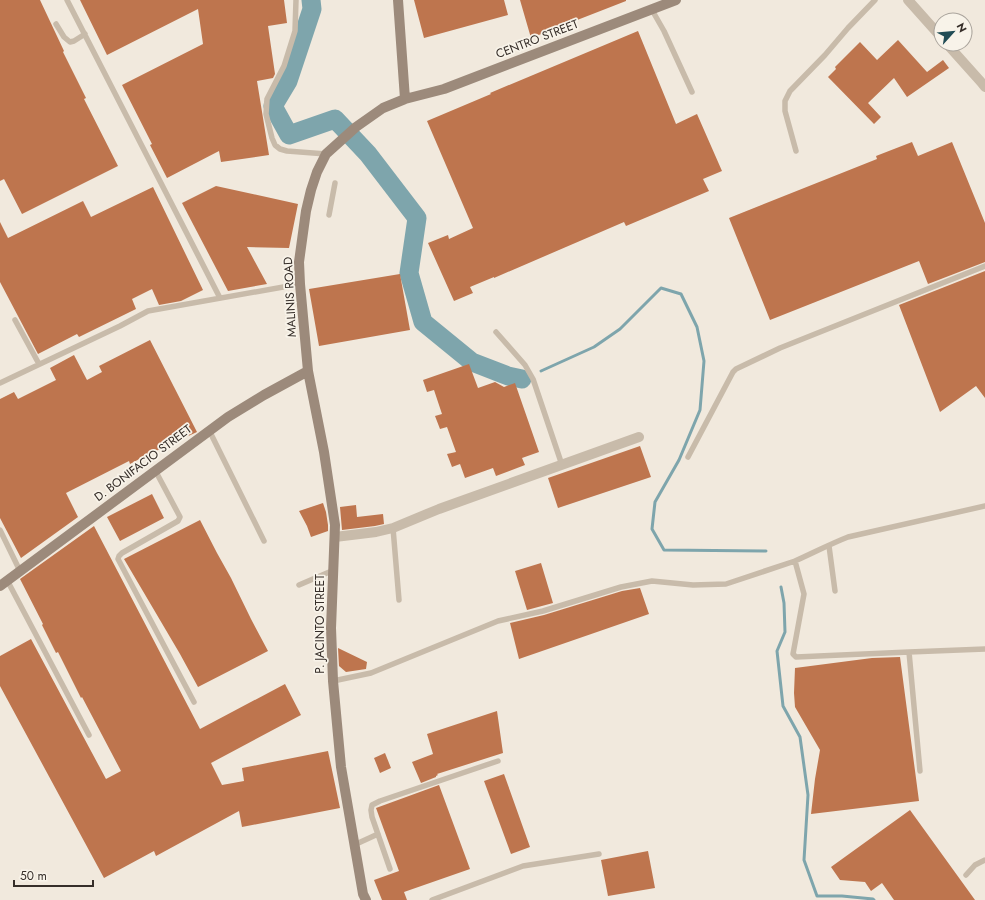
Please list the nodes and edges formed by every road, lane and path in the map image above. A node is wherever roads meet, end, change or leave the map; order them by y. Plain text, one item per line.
1 (67, 0) edge
2 (296, 0) edge
3 (398, 0) edge
4 (676, 0) edge
5 (875, 0) edge
6 (908, 0) edge
7 (652, 10) junction
8 (56, 24) dead end
9 (933, 28) edge
10 (84, 34) junction
11 (954, 52) edge
12 (985, 88) edge
13 (692, 92) dead end
14 (405, 99) junction
15 (796, 151) dead end
16 (326, 154) junction
17 (334, 183) dead end
18 (329, 215) dead end
19 (985, 266) edge
20 (300, 284) junction
21 (220, 298) junction
22 (15, 320) dead end
23 (496, 332) dead end
24 (39, 364) junction
25 (308, 371) junction
26 (0, 383) edge
27 (209, 430) junction
28 (639, 437) dead end
29 (688, 457) dead end
30 (562, 465) junction
31 (155, 470) junction
32 (985, 506) edge
33 (393, 528) junction
34 (0, 530) edge
35 (335, 537) junction
36 (264, 541) dead end
37 (829, 546) junction
38 (795, 561) junction
39 (20, 570) junction
40 (334, 570) junction
41 (4, 583) edge
42 (299, 585) dead end
43 (835, 591) dead end
44 (399, 600) dead end
45 (985, 649) edge
46 (909, 652) junction
47 (333, 681) junction
48 (194, 702) dead end
49 (89, 735) dead end
50 (498, 761) dead end
51 (920, 771) dead end
52 (378, 834) junction
53 (354, 845) junction
54 (599, 854) dead end
55 (985, 860) edge
56 (390, 869) dead end
57 (966, 875) dead end
58 (366, 900) edge
59 (432, 900) edge

1 - 10 lane
2 - 16 lane
3 - 14 main road
4 - 7 main road, CENTRO STREET
5 - 15 lane
6 - 9 street
7 - 13 lane
7 - 14 main road, CENTRO STREET
8 - 10 lane
10 - 21 lane
11 - 12 street
14 - 16 main road, MALINIS ROAD
16 - 20 main road, MALINIS ROAD
17 - 18 lane
19 - 29 lane
20 - 21 lane
20 - 25 main road, MALINIS ROAD
21 - 24 lane
22 - 24 lane
23 - 30 lane
24 - 26 lane
25 - 27 main road, D. BONIFACIO STREET
25 - 35 main road, P. JACINTO STREET
27 - 31 main road, D. BONIFACIO STREET
27 - 36 lane
28 - 30 street
30 - 33 street
31 - 39 main road, D. BONIFACIO STREET
31 - 48 lane
32 - 37 lane
33 - 35 street
33 - 44 lane
34 - 39 lane
35 - 40 main road, P. JACINTO STREET
37 - 38 lane
37 - 43 lane
38 - 46 lane
38 - 47 lane
39 - 41 main road, D. BONIFACIO STREET
40 - 42 lane
40 - 47 main road, P. JACINTO STREET
41 - 49 lane
45 - 46 lane
46 - 51 lane
47 - 53 main road, P. JACINTO STREET
50 - 52 lane
52 - 53 lane
52 - 56 lane
53 - 58 main road, P. JACINTO STREET
54 - 59 lane
55 - 57 lane

